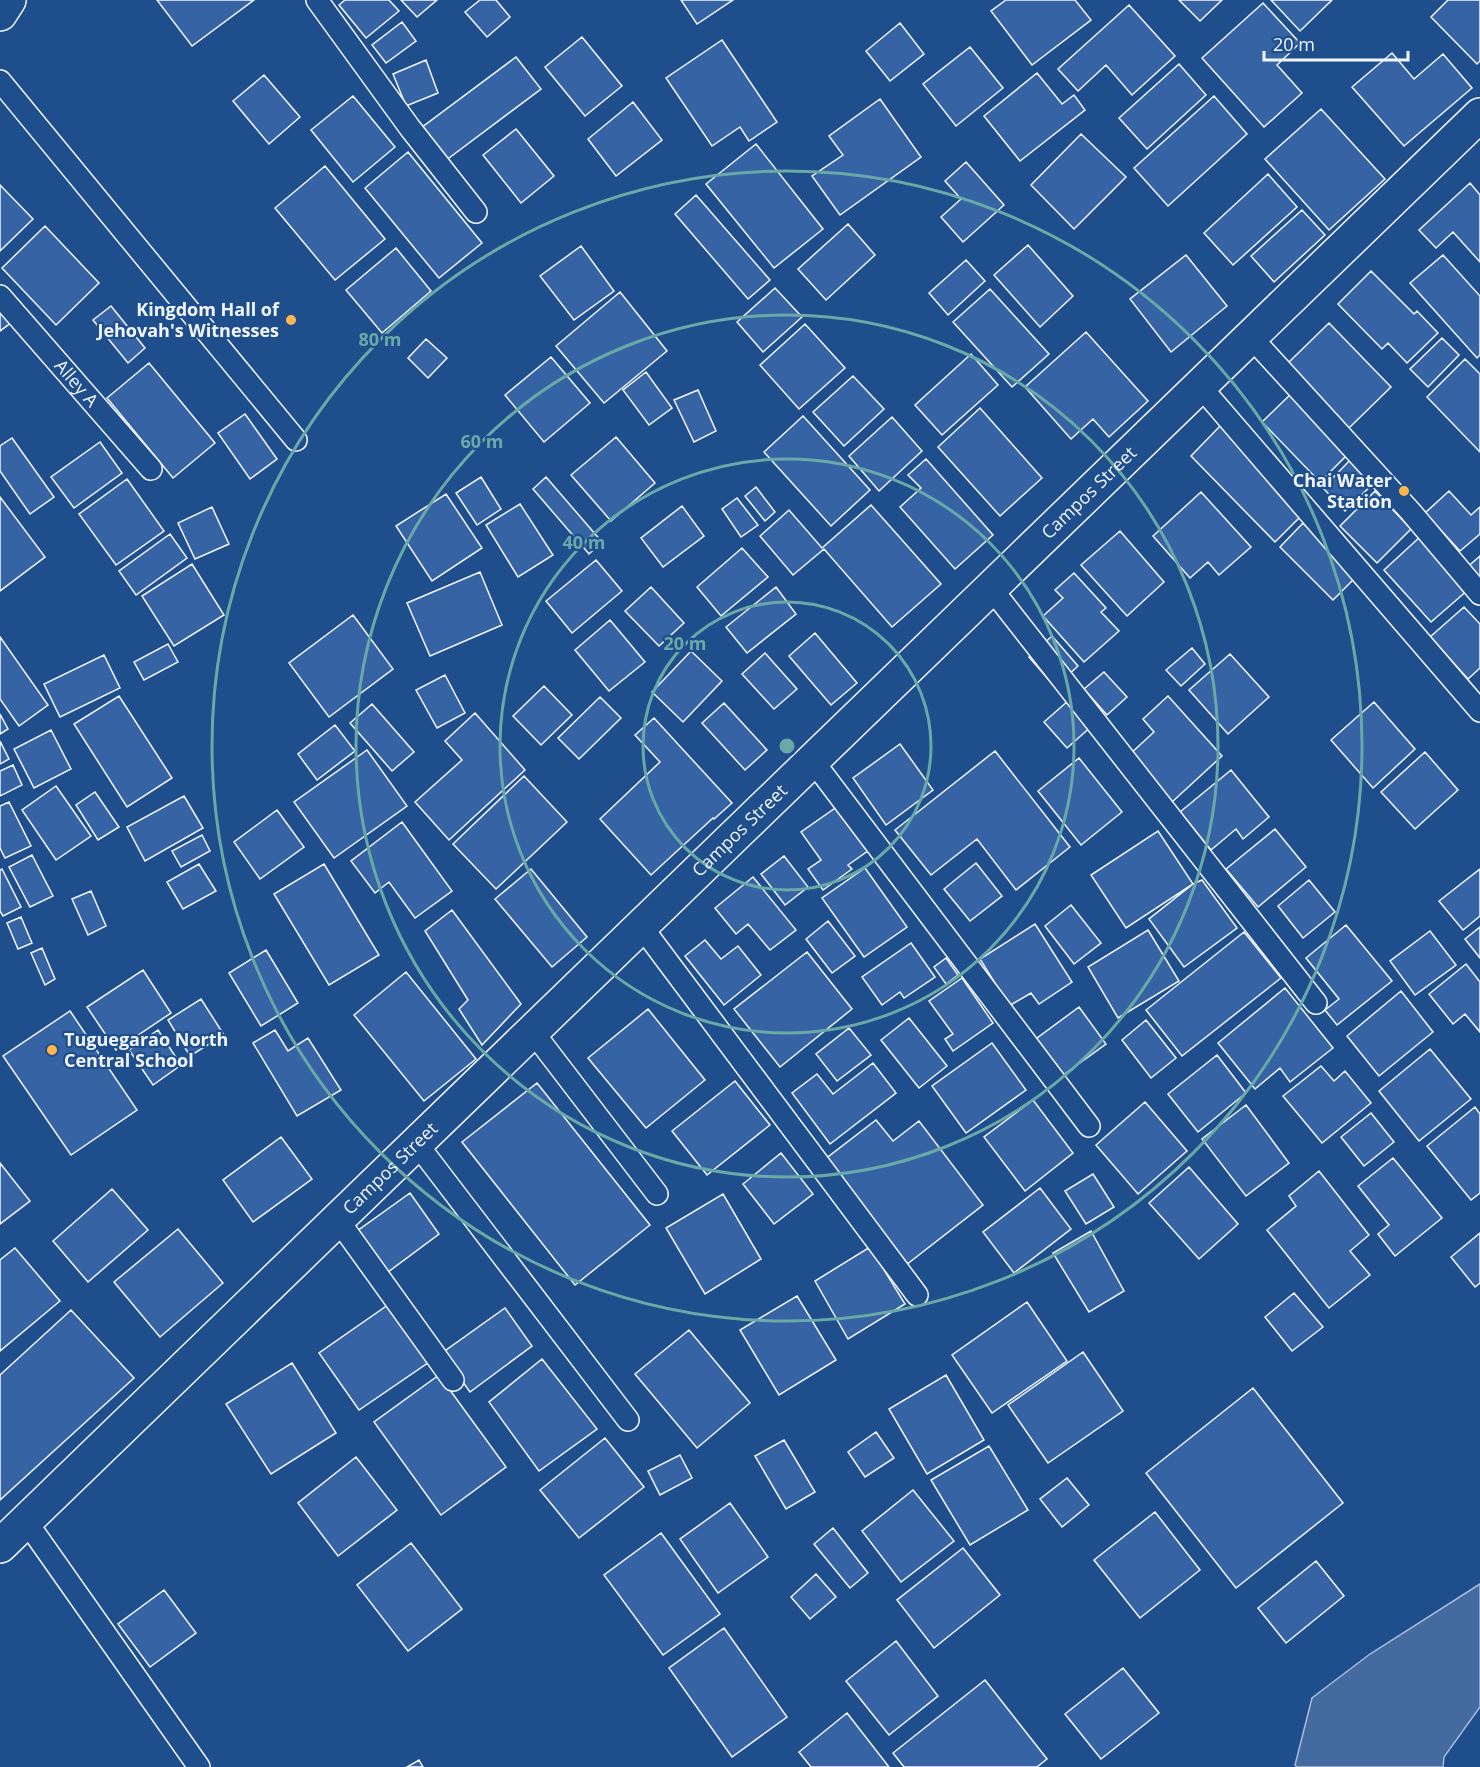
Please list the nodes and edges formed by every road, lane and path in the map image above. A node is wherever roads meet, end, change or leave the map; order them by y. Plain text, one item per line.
1 (9, 0) edge
2 (317, 0) edge
3 (0, 14) edge
4 (0, 81) edge
5 (1480, 115) edge
6 (476, 212) dead end
7 (0, 296) edge
8 (1251, 337) junction
9 (1200, 386) junction
10 (296, 440) dead end
11 (151, 469) dead end
12 (991, 588) junction
13 (1480, 594) edge
14 (1480, 711) edge
15 (813, 760) junction
16 (641, 926) junction
17 (1316, 1004) dead end
18 (533, 1032) junction
19 (1089, 1126) dead end
20 (417, 1144) junction
21 (657, 1194) dead end
22 (338, 1220) junction
23 (917, 1295) dead end
24 (453, 1380) dead end
25 (628, 1420) dead end
26 (26, 1521) junction
27 (0, 1546) edge
28 (199, 1767) edge

1 - 3 street
2 - 6 lane
4 - 10 lane
5 - 8 street, Campos Street
7 - 11 lane, Alley A
8 - 9 street, Campos Street
8 - 13 lane
9 - 12 street, Campos Street
9 - 14 lane
12 - 15 street, Campos Street
12 - 17 lane
15 - 16 street, Campos Street
15 - 19 lane
16 - 18 street, Campos Street
16 - 23 lane
18 - 20 street, Campos Street
18 - 21 lane
20 - 22 street, Campos Street
20 - 25 lane
22 - 24 lane
22 - 26 street, Campos Street
26 - 27 street, Campos Street
26 - 28 lane

